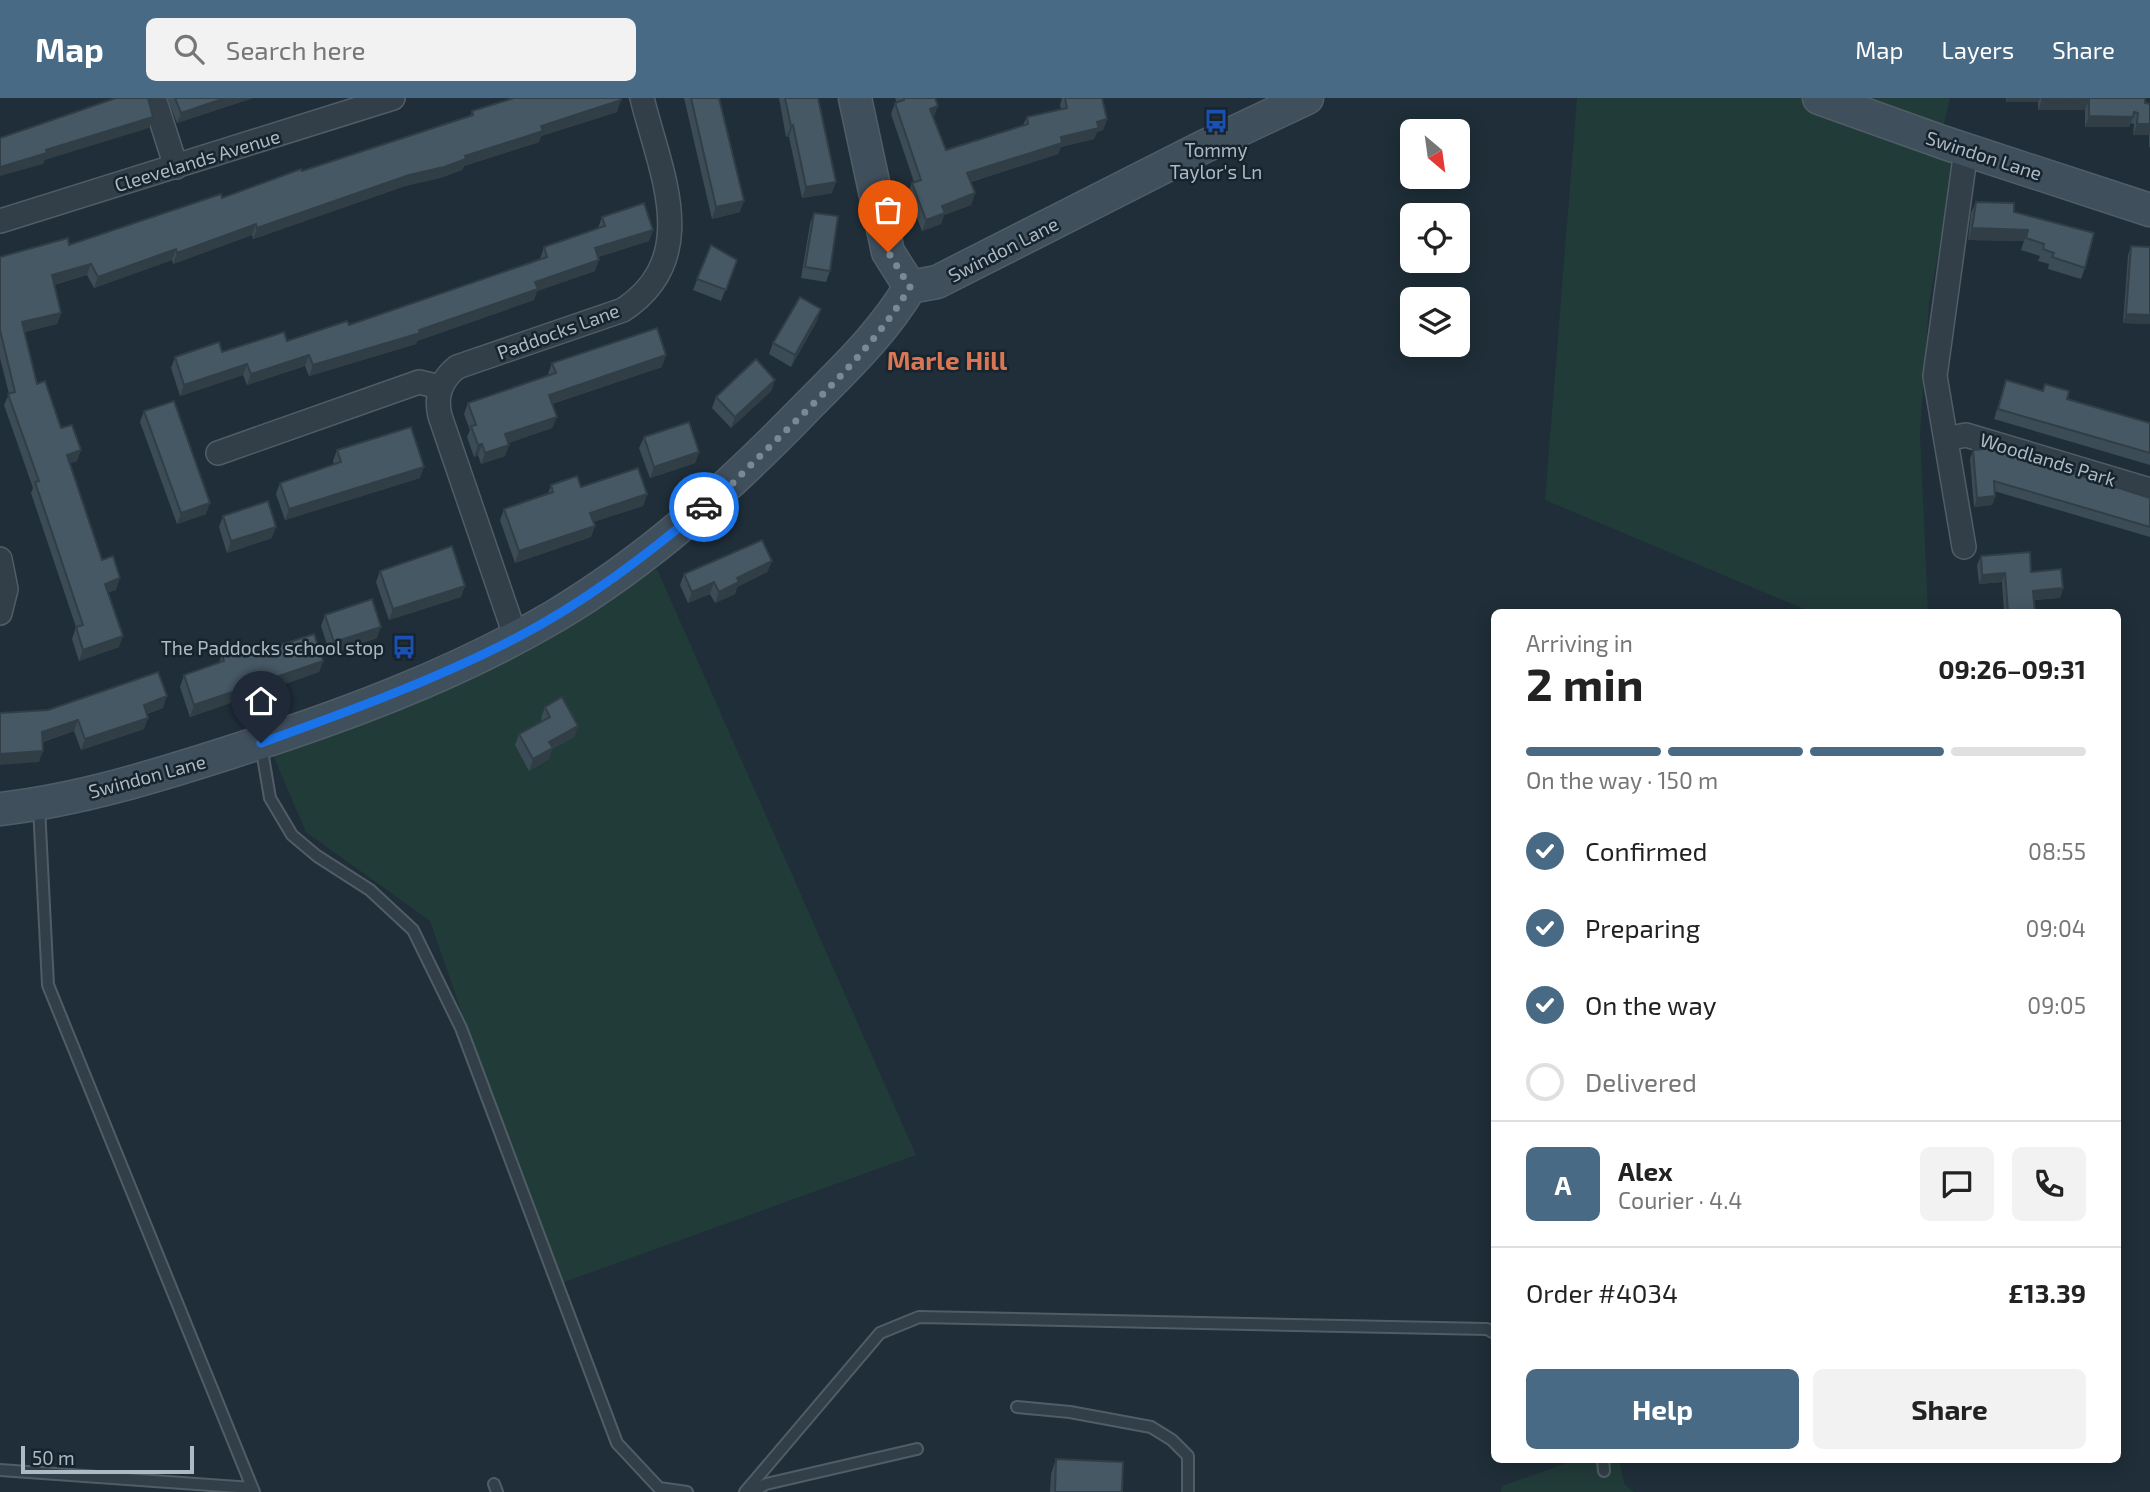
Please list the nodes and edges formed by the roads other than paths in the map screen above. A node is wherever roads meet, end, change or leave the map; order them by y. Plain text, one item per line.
1 (154, 98) edge
2 (393, 98) edge
3 (642, 98) edge
4 (855, 98) edge
5 (1307, 98) edge
6 (1819, 98) edge
7 (1956, 147) junction
8 (176, 167) junction
9 (2150, 210) edge
10 (0, 220) edge
11 (910, 287) junction
12 (440, 387) junction
13 (1946, 439) junction
14 (218, 453) dead end
15 (2150, 490) edge
16 (1964, 547) dead end
17 (0, 559) edge
18 (0, 613) edge
19 (516, 638) junction
20 (261, 743) junction
21 (39, 803) junction
22 (0, 809) edge
23 (1491, 1331) edge
24 (1017, 1407) dead end
25 (916, 1449) dead end
26 (0, 1470) edge
27 (253, 1490) edge
28 (687, 1492) edge
29 (745, 1492) edge
30 (752, 1492) edge
31 (1188, 1492) edge

1 - 8 street
2 - 8 street, Cleevelands Avenue
3 - 12 street, Paddocks Lane
4 - 11 street
5 - 11 street, Swindon Lane
6 - 7 street, Swindon Lane
7 - 9 street, Swindon Lane
7 - 13 street
8 - 10 street, Cleevelands Avenue
11 - 19 street, Swindon Lane
12 - 14 street
12 - 19 street
13 - 15 street, Woodlands Park
13 - 16 street
17 - 18 street
19 - 20 street, Swindon Lane
20 - 21 street, Swindon Lane
20 - 28 lane
21 - 22 street, Swindon Lane
21 - 27 lane
23 - 29 lane
24 - 31 lane
25 - 30 lane
26 - 27 lane

